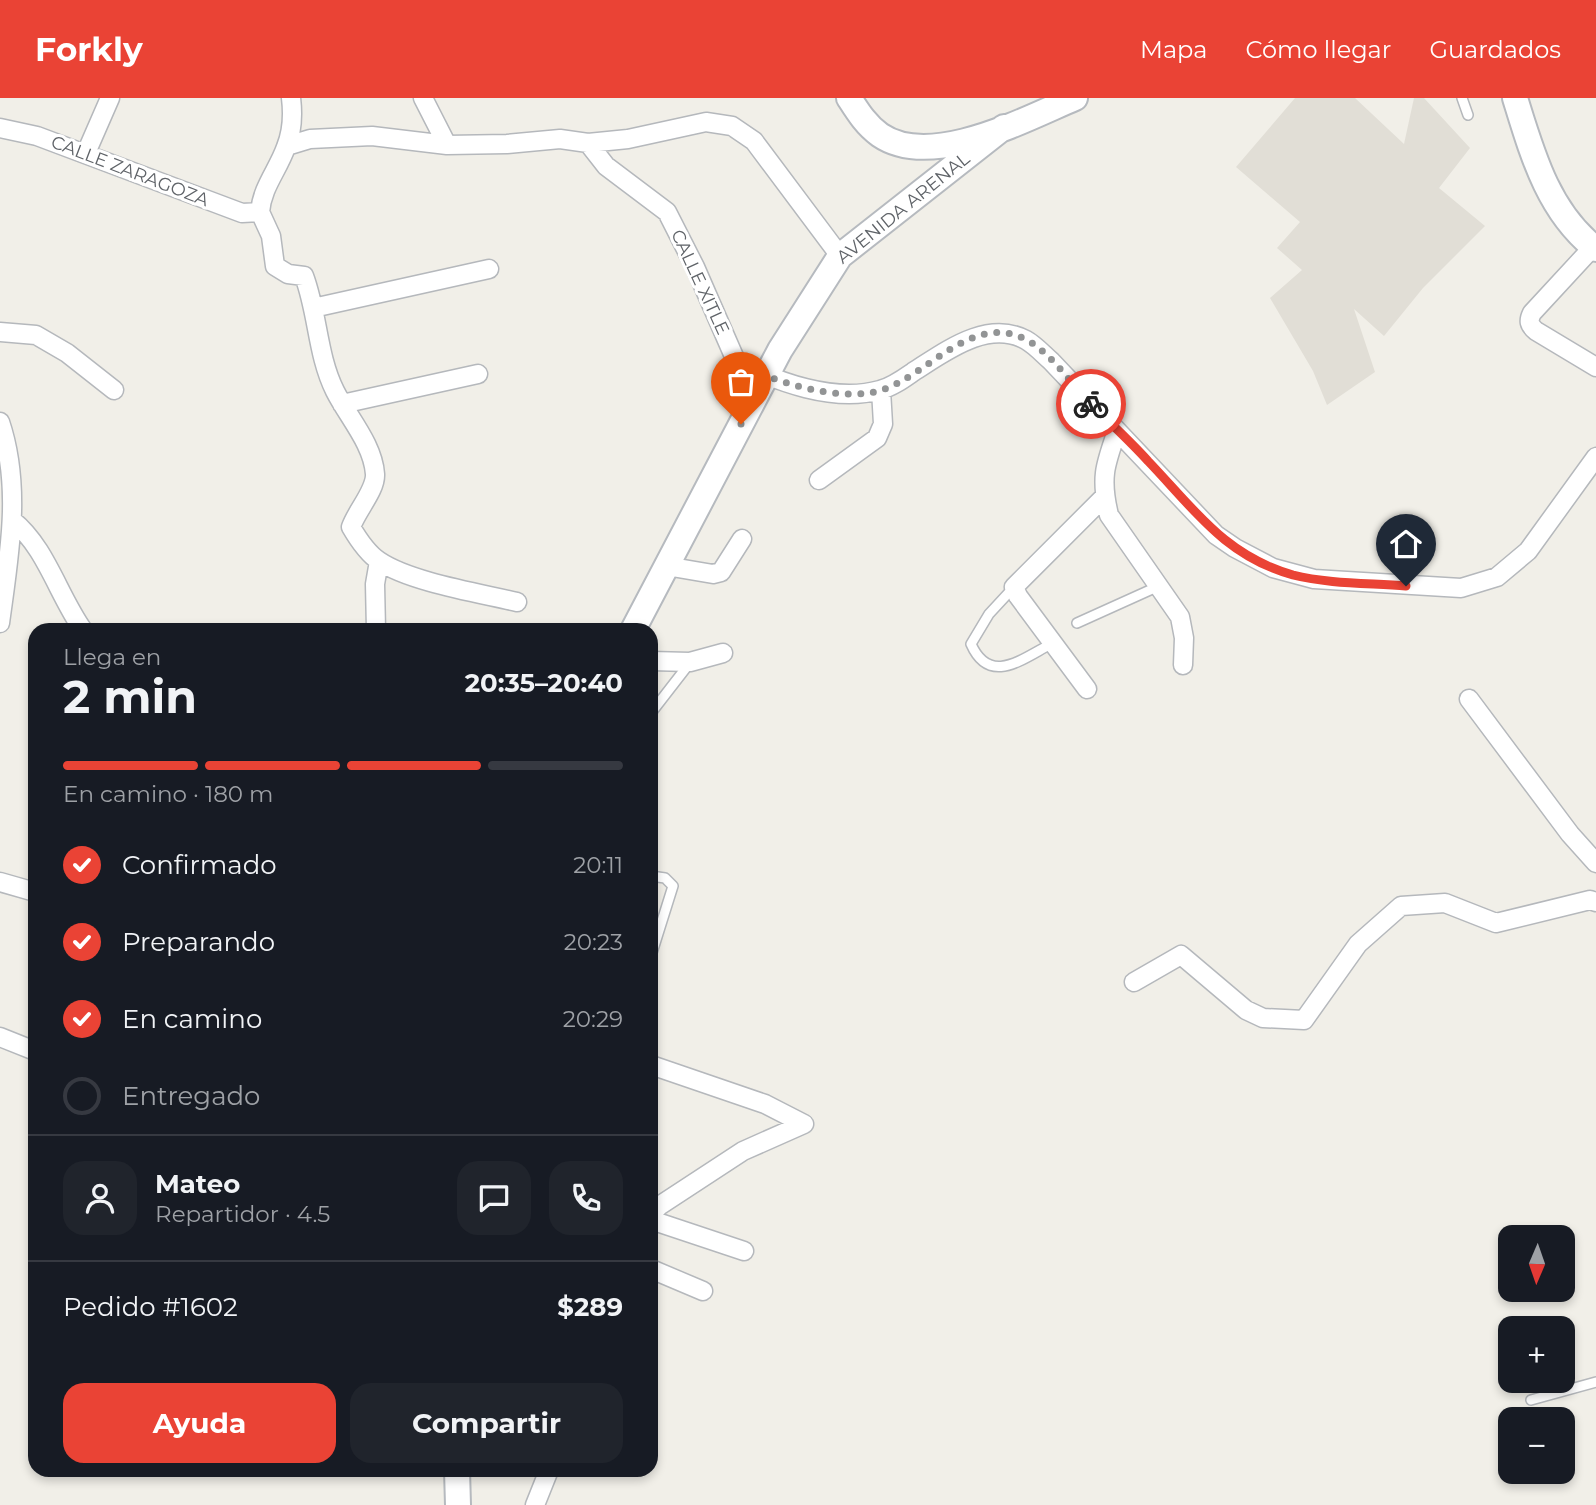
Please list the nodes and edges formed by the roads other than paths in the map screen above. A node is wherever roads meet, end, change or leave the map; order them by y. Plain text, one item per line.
1 (110, 98) edge
2 (291, 98) edge
3 (423, 98) edge
4 (849, 98) edge
5 (1074, 98) edge
6 (1462, 98) edge
7 (1515, 98) edge
8 (1468, 115) dead end
9 (1004, 127) junction
10 (0, 128) edge
11 (588, 144) junction
12 (447, 145) junction
13 (287, 146) junction
14 (86, 153) junction
15 (260, 212) junction
16 (1595, 248) edge
17 (839, 256) junction
18 (489, 269) dead end
19 (313, 309) junction
20 (0, 332) edge
21 (1596, 367) edge
22 (478, 374) dead end
23 (766, 376) junction
24 (114, 390) dead end
25 (881, 390) junction
26 (342, 404) junction
27 (0, 422) edge
28 (1117, 431) junction
29 (1596, 457) edge
30 (819, 480) dead end
31 (1105, 496) junction
32 (12, 520) junction
33 (5, 536) edge
34 (742, 539) dead end
35 (379, 561) junction
36 (666, 566) junction
37 (1159, 586) junction
38 (1014, 587) junction
39 (2, 593) edge
40 (517, 602) dead end
41 (0, 623) edge
42 (79, 623) edge
43 (376, 623) edge
44 (637, 623) edge
45 (1077, 623) dead end
46 (1053, 643) junction
47 (723, 653) dead end
48 (658, 661) edge
49 (690, 662) junction
50 (1182, 665) dead end
51 (1087, 689) dead end
52 (1469, 699) dead end
53 (658, 704) edge
54 (1596, 863) edge
55 (658, 877) edge
56 (0, 882) edge
57 (28, 890) edge
58 (1596, 902) edge
59 (658, 934) edge
60 (1134, 982) dead end
61 (0, 1037) edge
62 (28, 1048) edge
63 (658, 1067) edge
64 (658, 1209) edge
65 (658, 1220) edge
66 (744, 1251) dead end
67 (658, 1272) edge
68 (703, 1292) dead end
69 (1596, 1382) edge
70 (1531, 1400) dead end
71 (457, 1477) edge
72 (546, 1477) edge
73 (458, 1505) edge
74 (535, 1505) edge

1 - 14 street
2 - 13 street
3 - 12 street
4 - 9 street
5 - 9 street
6 - 8 lane
7 - 16 street
9 - 17 street, AVENIDA ARENAL
10 - 14 street, CALLE ZARAGOZA
11 - 12 street
11 - 17 street
11 - 23 street, CALLE XITLE
12 - 13 street
13 - 15 street
14 - 15 street, CALLE ZARAGOZA
15 - 19 street
16 - 21 street
17 - 23 street, AVENIDA ARENAL
18 - 19 street
19 - 26 street
20 - 24 street
22 - 26 street
23 - 25 street, CALLE XITLE
23 - 36 street, AVENIDA ARENAL
25 - 28 street, CALLE XITLE
25 - 30 street
26 - 35 street
27 - 32 street
28 - 29 street, CALLE XITLE
28 - 31 street
31 - 37 street
31 - 38 street
32 - 33 street
32 - 42 street
33 - 39 street
34 - 36 street
35 - 40 street
35 - 43 street
36 - 44 street, AVENIDA ARENAL
37 - 45 lane
37 - 50 street
38 - 46 street
38 - 46 lane
39 - 41 street
46 - 51 street
47 - 49 street
48 - 49 street
49 - 53 lane
52 - 54 street
55 - 59 lane
56 - 57 street
58 - 60 street
61 - 62 street
63 - 64 street
65 - 66 street
67 - 68 street
69 - 70 lane
71 - 73 street
72 - 74 street

